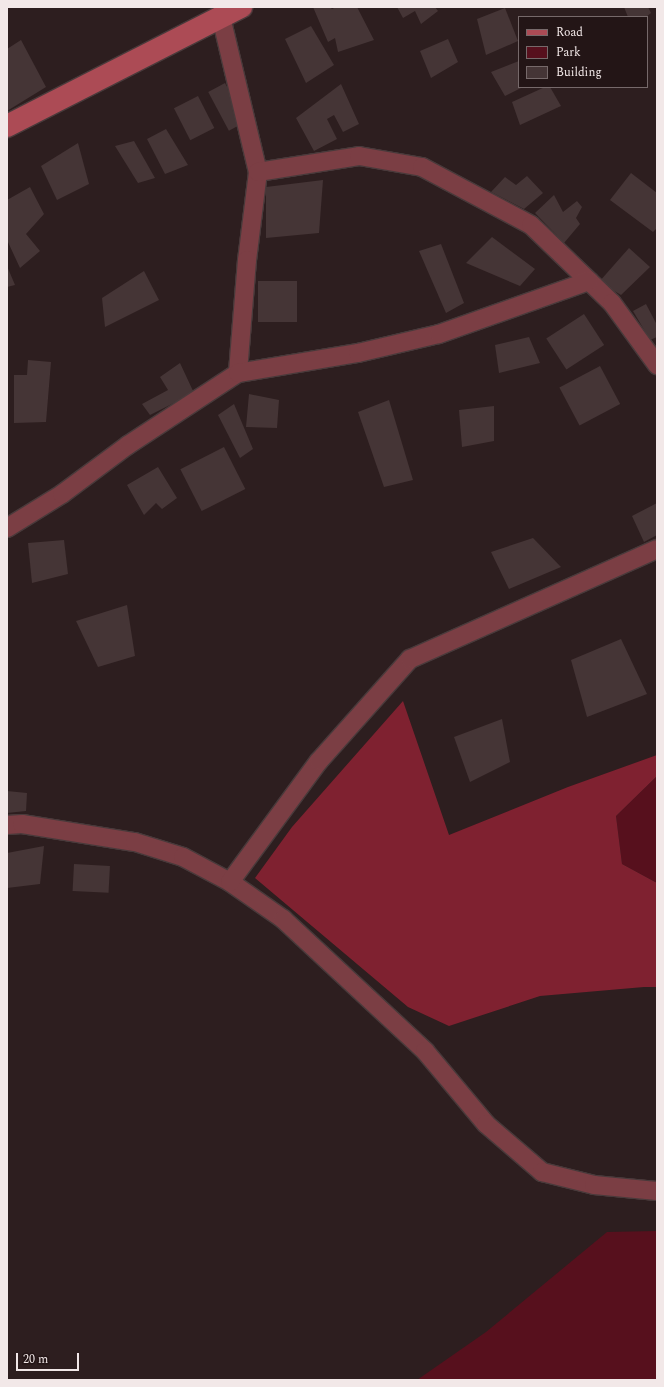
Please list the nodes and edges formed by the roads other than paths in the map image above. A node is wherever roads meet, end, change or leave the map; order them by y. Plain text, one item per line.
1 (241, 7) edge
2 (221, 17) junction
3 (7, 126) edge
4 (258, 172) junction
5 (589, 281) junction
6 (657, 365) edge
7 (238, 373) junction
8 (7, 528) edge
9 (657, 549) edge
10 (7, 825) edge
11 (230, 882) junction
12 (657, 1191) edge

1 - 2 main road
2 - 3 main road
2 - 4 street
4 - 5 street
4 - 7 street
5 - 6 street
5 - 7 street
7 - 8 street
9 - 11 street
10 - 11 street
11 - 12 street

